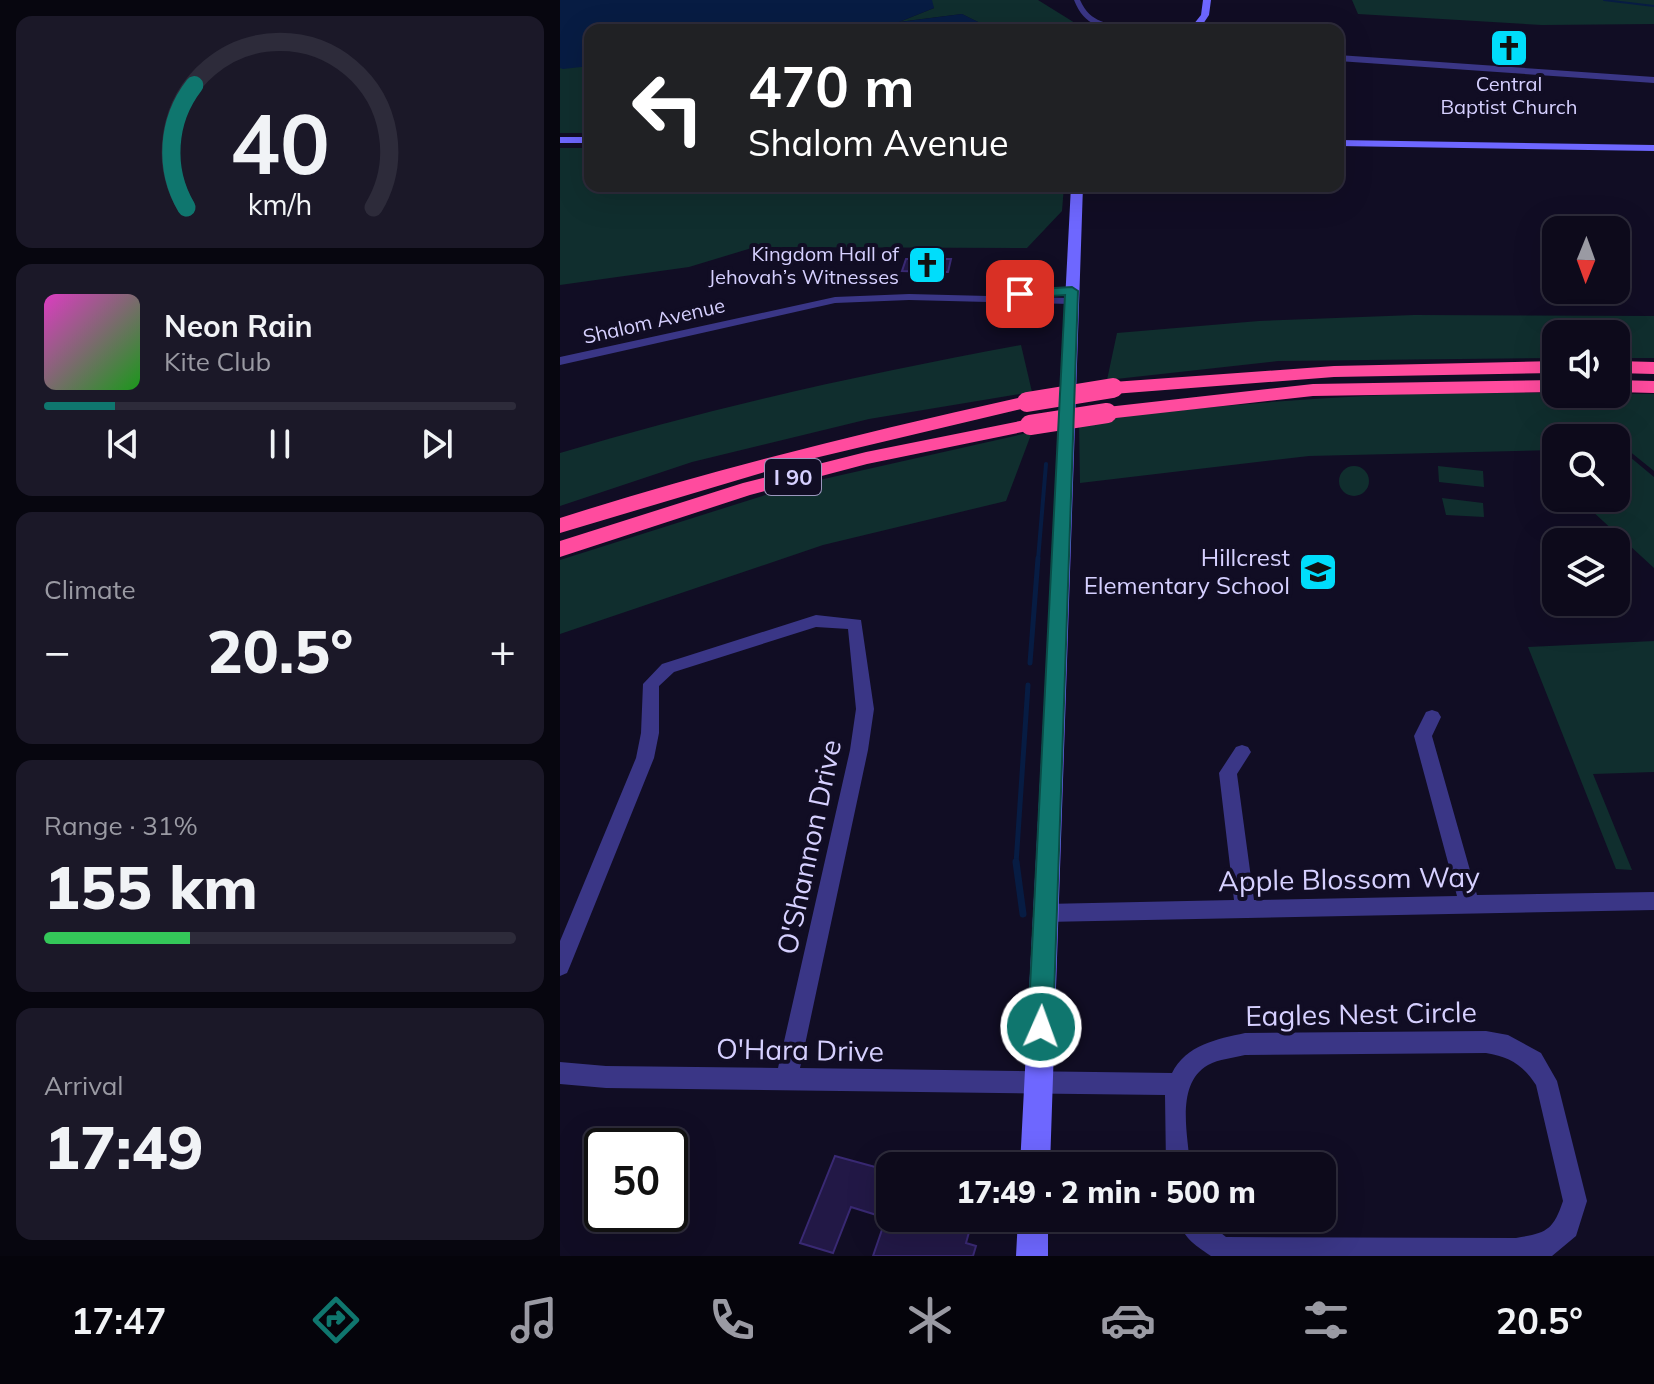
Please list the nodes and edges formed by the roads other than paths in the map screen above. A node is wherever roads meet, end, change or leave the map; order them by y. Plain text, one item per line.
1 (1077, 0) edge
2 (1207, 0) edge
3 (1100, 24) edge
4 (1198, 24) edge
5 (1344, 58) edge
6 (1654, 80) edge
7 (560, 140) edge
8 (584, 140) edge
9 (1344, 143) edge
10 (1654, 148) edge
11 (1077, 192) edge
12 (1071, 296) junction
13 (560, 361) edge
14 (1542, 367) edge
15 (1630, 367) edge
16 (1654, 368) edge
17 (1542, 386) edge
18 (1630, 386) edge
19 (1654, 387) edge
20 (560, 526) edge
21 (560, 549) edge
22 (1432, 717) dead end
23 (1242, 752) dead end
24 (1654, 901) edge
25 (1470, 905) junction
26 (1245, 909) junction
27 (1045, 913) junction
28 (560, 966) edge
29 (560, 1073) edge
30 (786, 1080) junction
31 (1038, 1084) junction
32 (1175, 1084) junction
33 (1036, 1152) edge
34 (1177, 1152) edge
35 (1033, 1232) edge
36 (1198, 1232) edge
37 (1408, 1253) edge
38 (1437, 1253) edge
39 (1032, 1256) edge

1 - 3 street
2 - 4 main road
5 - 6 street
7 - 8 main road
9 - 10 main road
11 - 12 main road
12 - 13 street, Shalom Avenue
12 - 27 main road
14 - 20 highway, I 90, bridge
15 - 16 highway
17 - 21 highway, I 90, bridge
18 - 19 highway
22 - 25 street
23 - 26 street
24 - 25 street, Apple Blossom Way
25 - 26 street, Apple Blossom Way
26 - 27 street, Apple Blossom Way
27 - 31 main road
28 - 30 street, O'Shannon Drive
29 - 30 street, O'Hara Drive
30 - 31 street, O'Hara Drive
31 - 32 street
31 - 33 main road
32 - 34 street
32 - 38 street, Eagles Nest Circle
35 - 39 main road
36 - 37 street, Eagles Nest Circle
37 - 38 street, Eagles Nest Circle

